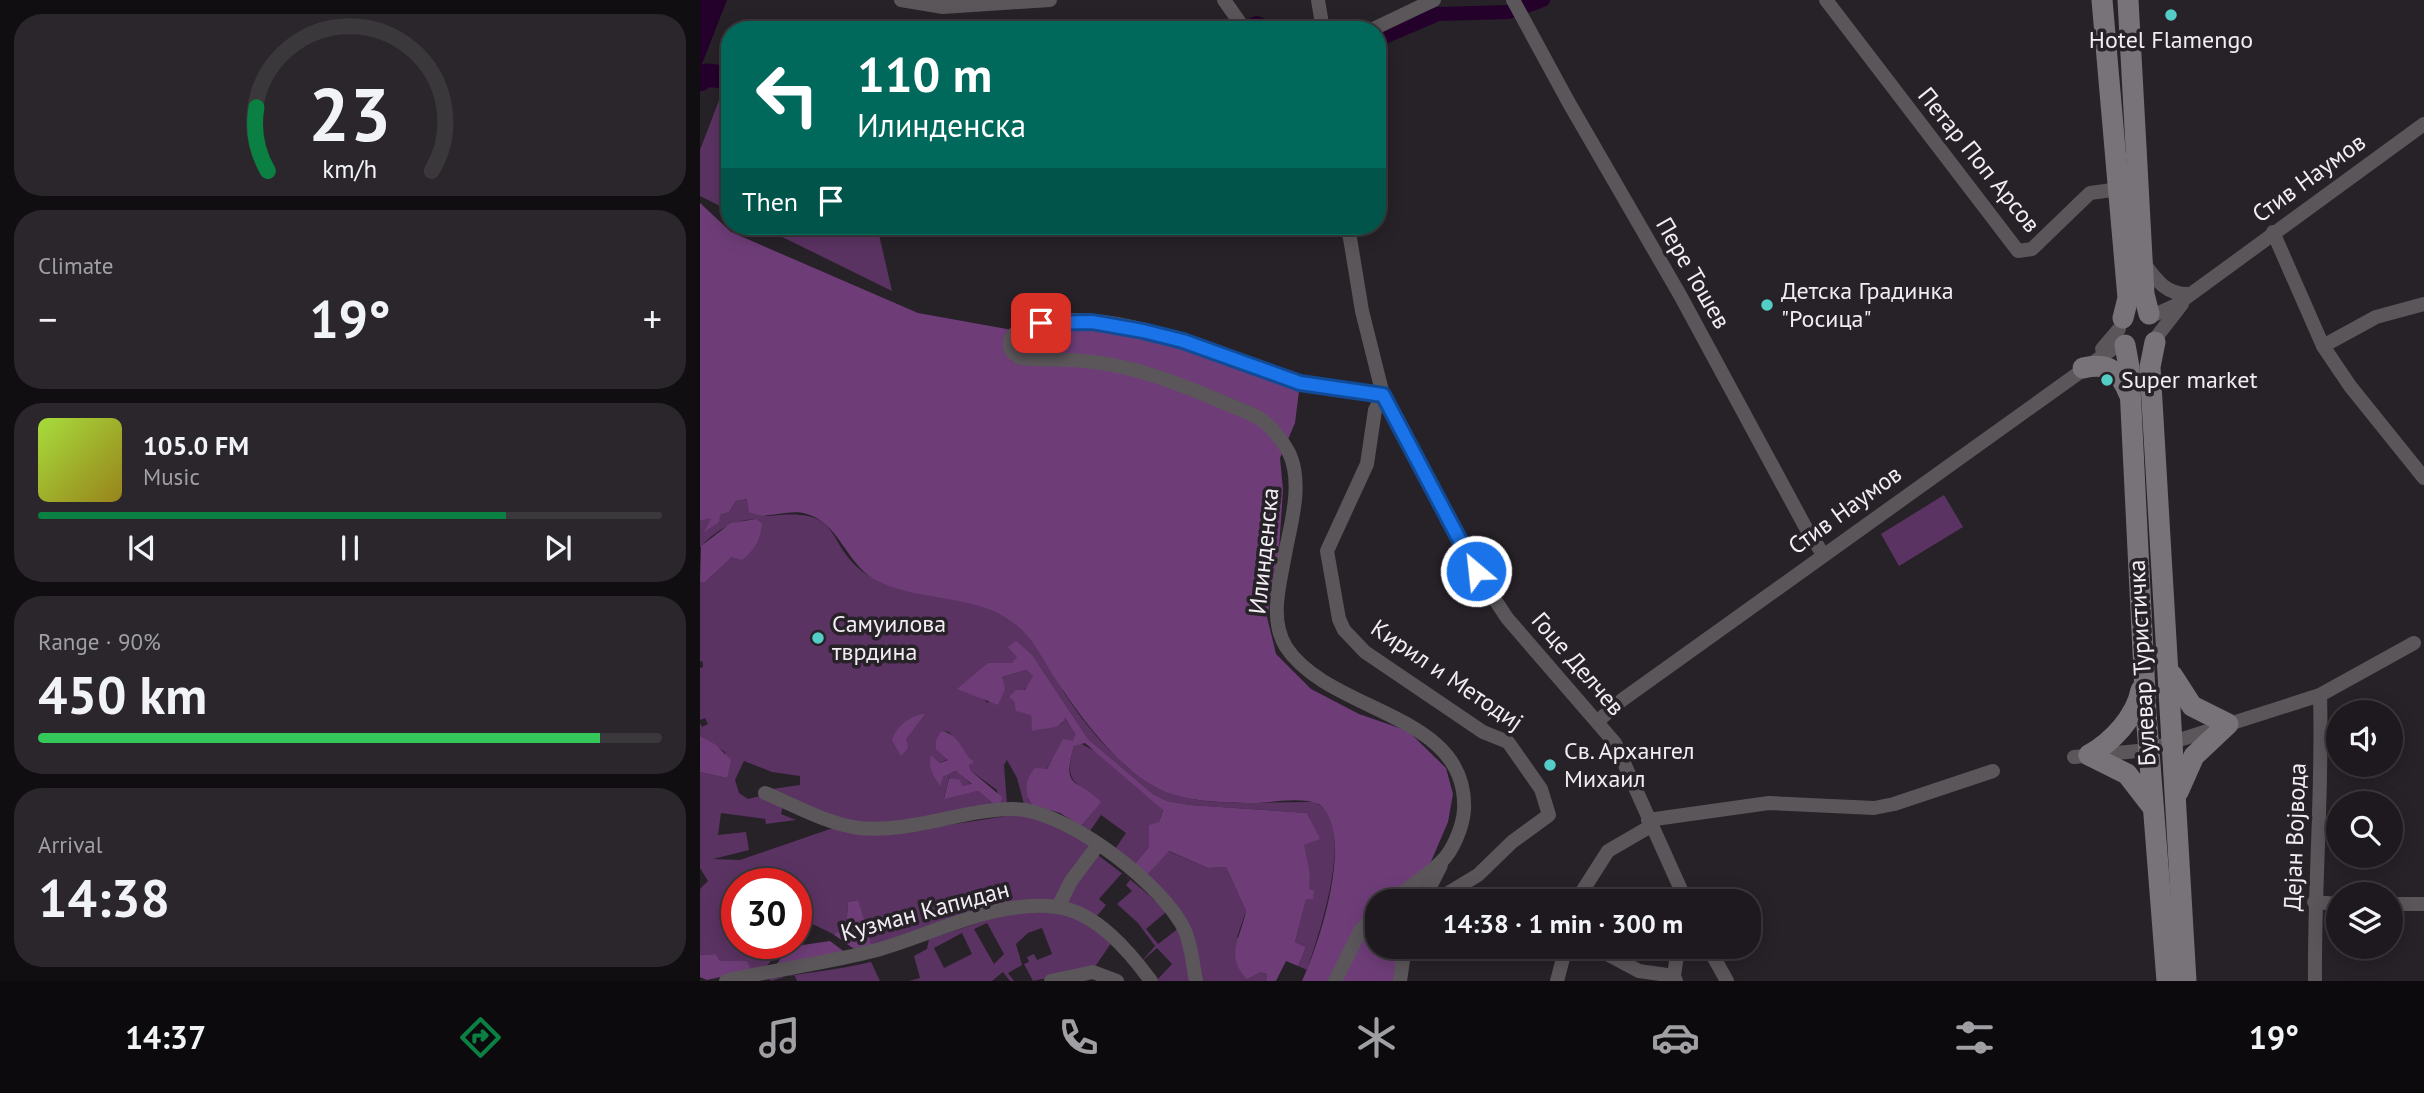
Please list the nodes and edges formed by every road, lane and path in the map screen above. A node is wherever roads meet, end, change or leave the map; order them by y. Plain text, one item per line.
1 (1050, 0) edge
2 (1224, 0) edge
3 (1318, 0) edge
4 (1434, 0) edge
5 (1826, 0) edge
6 (2102, 0) edge
7 (2128, 0) edge
8 (903, 1) edge
9 (1516, 7) edge
10 (1238, 21) edge
11 (1322, 21) edge
12 (1386, 23) edge
13 (2424, 124) edge
14 (2120, 188) junction
15 (2273, 232) junction
16 (1349, 235) edge
17 (2143, 262) junction
18 (2190, 295) junction
19 (2424, 304) edge
20 (2153, 327) junction
21 (2122, 334) junction
22 (2323, 346) junction
23 (2084, 368) junction
24 (1383, 395) junction
25 (2131, 397) junction
26 (2424, 478) edge
27 (1823, 554) junction
28 (2414, 643) dead end
29 (2169, 669) junction
30 (2144, 671) junction
31 (2320, 695) junction
32 (1599, 720) junction
33 (2228, 724) junction
34 (2173, 743) junction
35 (2148, 750) junction
36 (2082, 756) junction
37 (1993, 771) dead end
38 (765, 793) dead end
39 (2175, 801) junction
40 (2151, 805) junction
41 (1649, 823) junction
42 (1098, 845) junction
43 (1443, 861) junction
44 (1407, 889) edge
45 (1429, 889) edge
46 (1455, 889) edge
47 (1584, 889) edge
48 (1680, 889) edge
49 (2314, 902) junction
50 (2326, 903) edge
51 (2403, 904) edge
52 (2424, 904) edge
53 (1058, 907) junction
54 (1365, 925) edge
55 (1403, 959) edge
56 (1563, 959) edge
57 (1616, 959) edge
58 (1677, 959) edge
59 (1715, 959) edge
60 (1675, 979) edge
61 (726, 981) edge
62 (1051, 981) edge
63 (1116, 981) edge
64 (1151, 981) edge
65 (1196, 981) edge
66 (1335, 981) edge
67 (1400, 981) edge
68 (1557, 981) edge
69 (1727, 981) edge
70 (2167, 981) edge
71 (2186, 981) edge
72 (2315, 981) edge

1 - 8 street
2 - 10 street
3 - 11 street
4 - 12 street
5 - 14 street, Петар Поп Арсов
6 - 14 main road, Булевар Туристичка
7 - 17 main road, Булевар Туристичка
9 - 27 street, Пере Тошев
13 - 15 street, Стив Наумов
14 - 21 main road, Булевар Туристичка
15 - 18 street, Стив Наумов
15 - 22 street
16 - 24 street, Гоце Делчев
17 - 18 street
17 - 20 main road, Булевар Туристичка
18 - 20 street, Стив Наумов
19 - 22 street
20 - 21 main road
20 - 21 main road
20 - 29 main road, Булевар Туристичка
21 - 23 street, Стив Наумов
21 - 25 main road, Булевар Туристичка
22 - 26 street
23 - 25 main road
23 - 27 street, Стив Наумов
24 - 32 street, Гоце Делчев
24 - 43 street, Илинденска
24 - 46 street, Кирил и Методиј
25 - 30 main road, Булевар Туристичка
27 - 32 street, Стив Наумов
28 - 31 street
29 - 33 main road
29 - 34 main road, Булевар Туристичка
30 - 35 main road, Булевар Туристичка
30 - 36 main road
31 - 33 street
31 - 49 street, Дејан Војвода
32 - 41 street, Гоце Делчев
33 - 34 street
33 - 39 main road
34 - 35 street
34 - 39 main road, Булевар Туристичка
35 - 36 street
35 - 40 main road, Булевар Туристичка
36 - 40 main road
37 - 41 street
38 - 42 street
39 - 71 main road, Булевар Туристичка
40 - 70 main road, Булевар Туристичка
41 - 47 street
41 - 48 street, Гоце Делчев
42 - 53 street
42 - 65 street
43 - 44 street, Илинденска
43 - 45 street
49 - 50 street
49 - 72 street, Дејан Војвода
51 - 52 street
53 - 61 street, Кузман Капидан
53 - 64 street, Кузман Капидан
54 - 66 street
55 - 67 street
56 - 68 street
57 - 60 street
58 - 60 street
59 - 69 street
62 - 63 street

